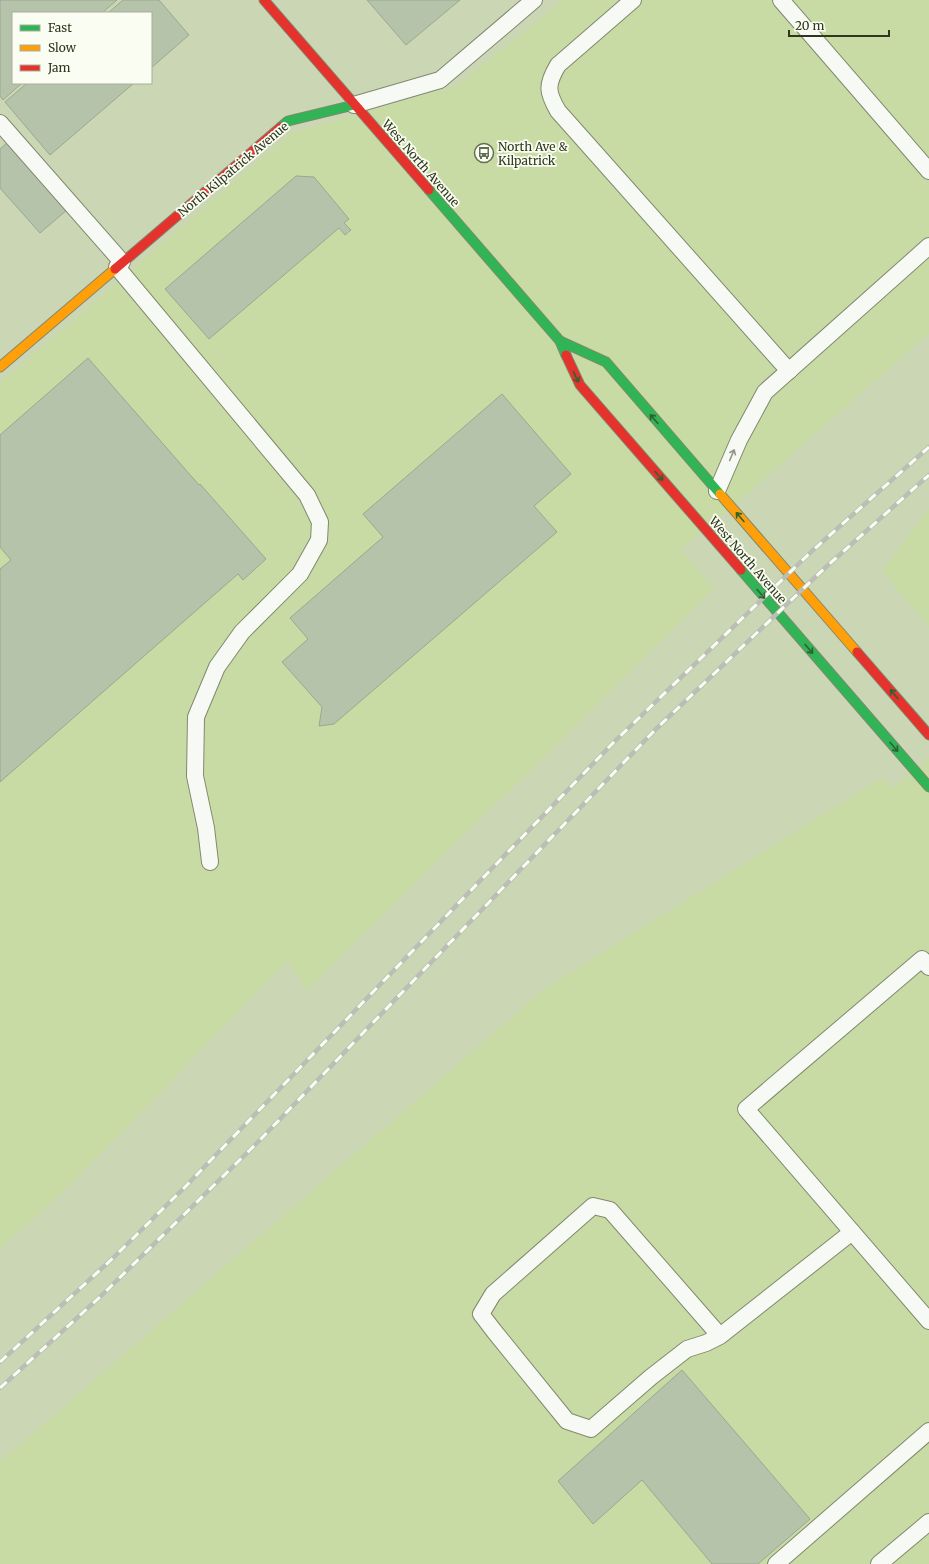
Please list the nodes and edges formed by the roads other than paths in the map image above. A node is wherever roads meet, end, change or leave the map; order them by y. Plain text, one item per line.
1 (264, 0) edge
2 (534, 0) edge
3 (634, 0) edge
4 (781, 0) edge
5 (354, 105) junction
6 (0, 122) edge
7 (929, 171) edge
8 (929, 246) edge
9 (120, 264) junction
10 (560, 341) junction
11 (0, 367) edge
12 (789, 371) junction
13 (717, 491) junction
14 (929, 734) edge
15 (929, 787) edge
16 (210, 862) dead end
17 (929, 967) edge
18 (852, 1232) junction
19 (929, 1321) edge
20 (720, 1336) junction
21 (929, 1431) edge
22 (929, 1522) edge
23 (776, 1564) edge
24 (879, 1564) edge

1 - 5 main road, West North Avenue
2 - 5 lane, North Kilpatrick Avenue
3 - 12 lane
4 - 7 lane
5 - 9 main road, North Kilpatrick Avenue
5 - 10 main road, West North Avenue
6 - 9 lane
8 - 12 lane
9 - 11 main road, North Kilpatrick Avenue
9 - 16 lane
13 -> 10 main road, West North Avenue
10 -> 15 main road, West North Avenue
13 -> 12 lane
14 -> 13 main road, West North Avenue
17 - 18 lane
18 - 19 lane
18 - 20 lane
20 - 20 lane
21 - 23 lane
22 - 24 lane

